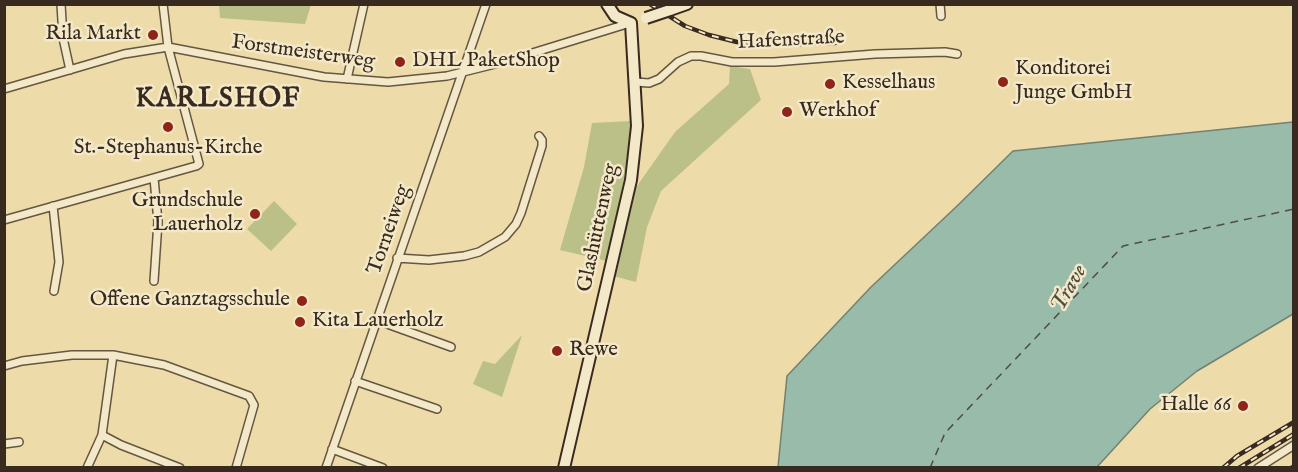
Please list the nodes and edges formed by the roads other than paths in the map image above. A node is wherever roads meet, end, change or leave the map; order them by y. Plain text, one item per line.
1 (61, 4) edge
2 (163, 4) edge
3 (364, 4) edge
4 (486, 4) edge
5 (607, 4) edge
6 (687, 4) edge
7 (940, 4) edge
8 (940, 16) dead end
9 (631, 23) junction
10 (168, 47) junction
11 (957, 54) dead end
12 (70, 70) junction
13 (462, 73) junction
14 (347, 79) junction
15 (635, 82) junction
16 (4, 89) edge
17 (539, 136) dead end
18 (154, 178) junction
19 (53, 206) junction
20 (4, 220) edge
21 (397, 258) junction
22 (154, 281) dead end
23 (54, 291) dead end
24 (376, 320) junction
25 (451, 347) dead end
26 (113, 356) junction
27 (4, 366) edge
28 (355, 381) junction
29 (437, 409) dead end
30 (102, 435) junction
31 (19, 442) dead end
32 (4, 444) edge
33 (1293, 445) edge
34 (333, 449) junction
35 (166, 466) edge
36 (87, 468) edge
37 (180, 468) edge
38 (236, 468) edge
39 (326, 468) edge
40 (383, 468) edge
41 (564, 468) edge
42 (1258, 468) edge

1 - 12 street
2 - 10 street
3 - 14 street
4 - 13 street, Torneiweg
5 - 9 street
6 - 9 street, bridge
7 - 8 street
9 - 13 street, Forstmeisterweg
9 - 15 street, Glashüttenweg
10 - 12 street, Forstmeisterweg
10 - 14 street, Forstmeisterweg
10 - 18 street
11 - 15 street, Hafenstraße
12 - 16 street, Forstmeisterweg
13 - 14 street, Forstmeisterweg
13 - 21 street, Torneiweg
15 - 41 street, Glashüttenweg
17 - 21 street
18 - 19 street
18 - 22 street
19 - 20 street
19 - 23 street
21 - 24 street, Torneiweg
24 - 25 street
24 - 28 street, Torneiweg
26 - 27 street
26 - 30 street
26 - 38 street
28 - 29 street
28 - 34 street, Torneiweg
30 - 35 street
30 - 36 street
31 - 32 street
33 - 42 street
34 - 39 street, Torneiweg
34 - 40 street
35 - 37 street

